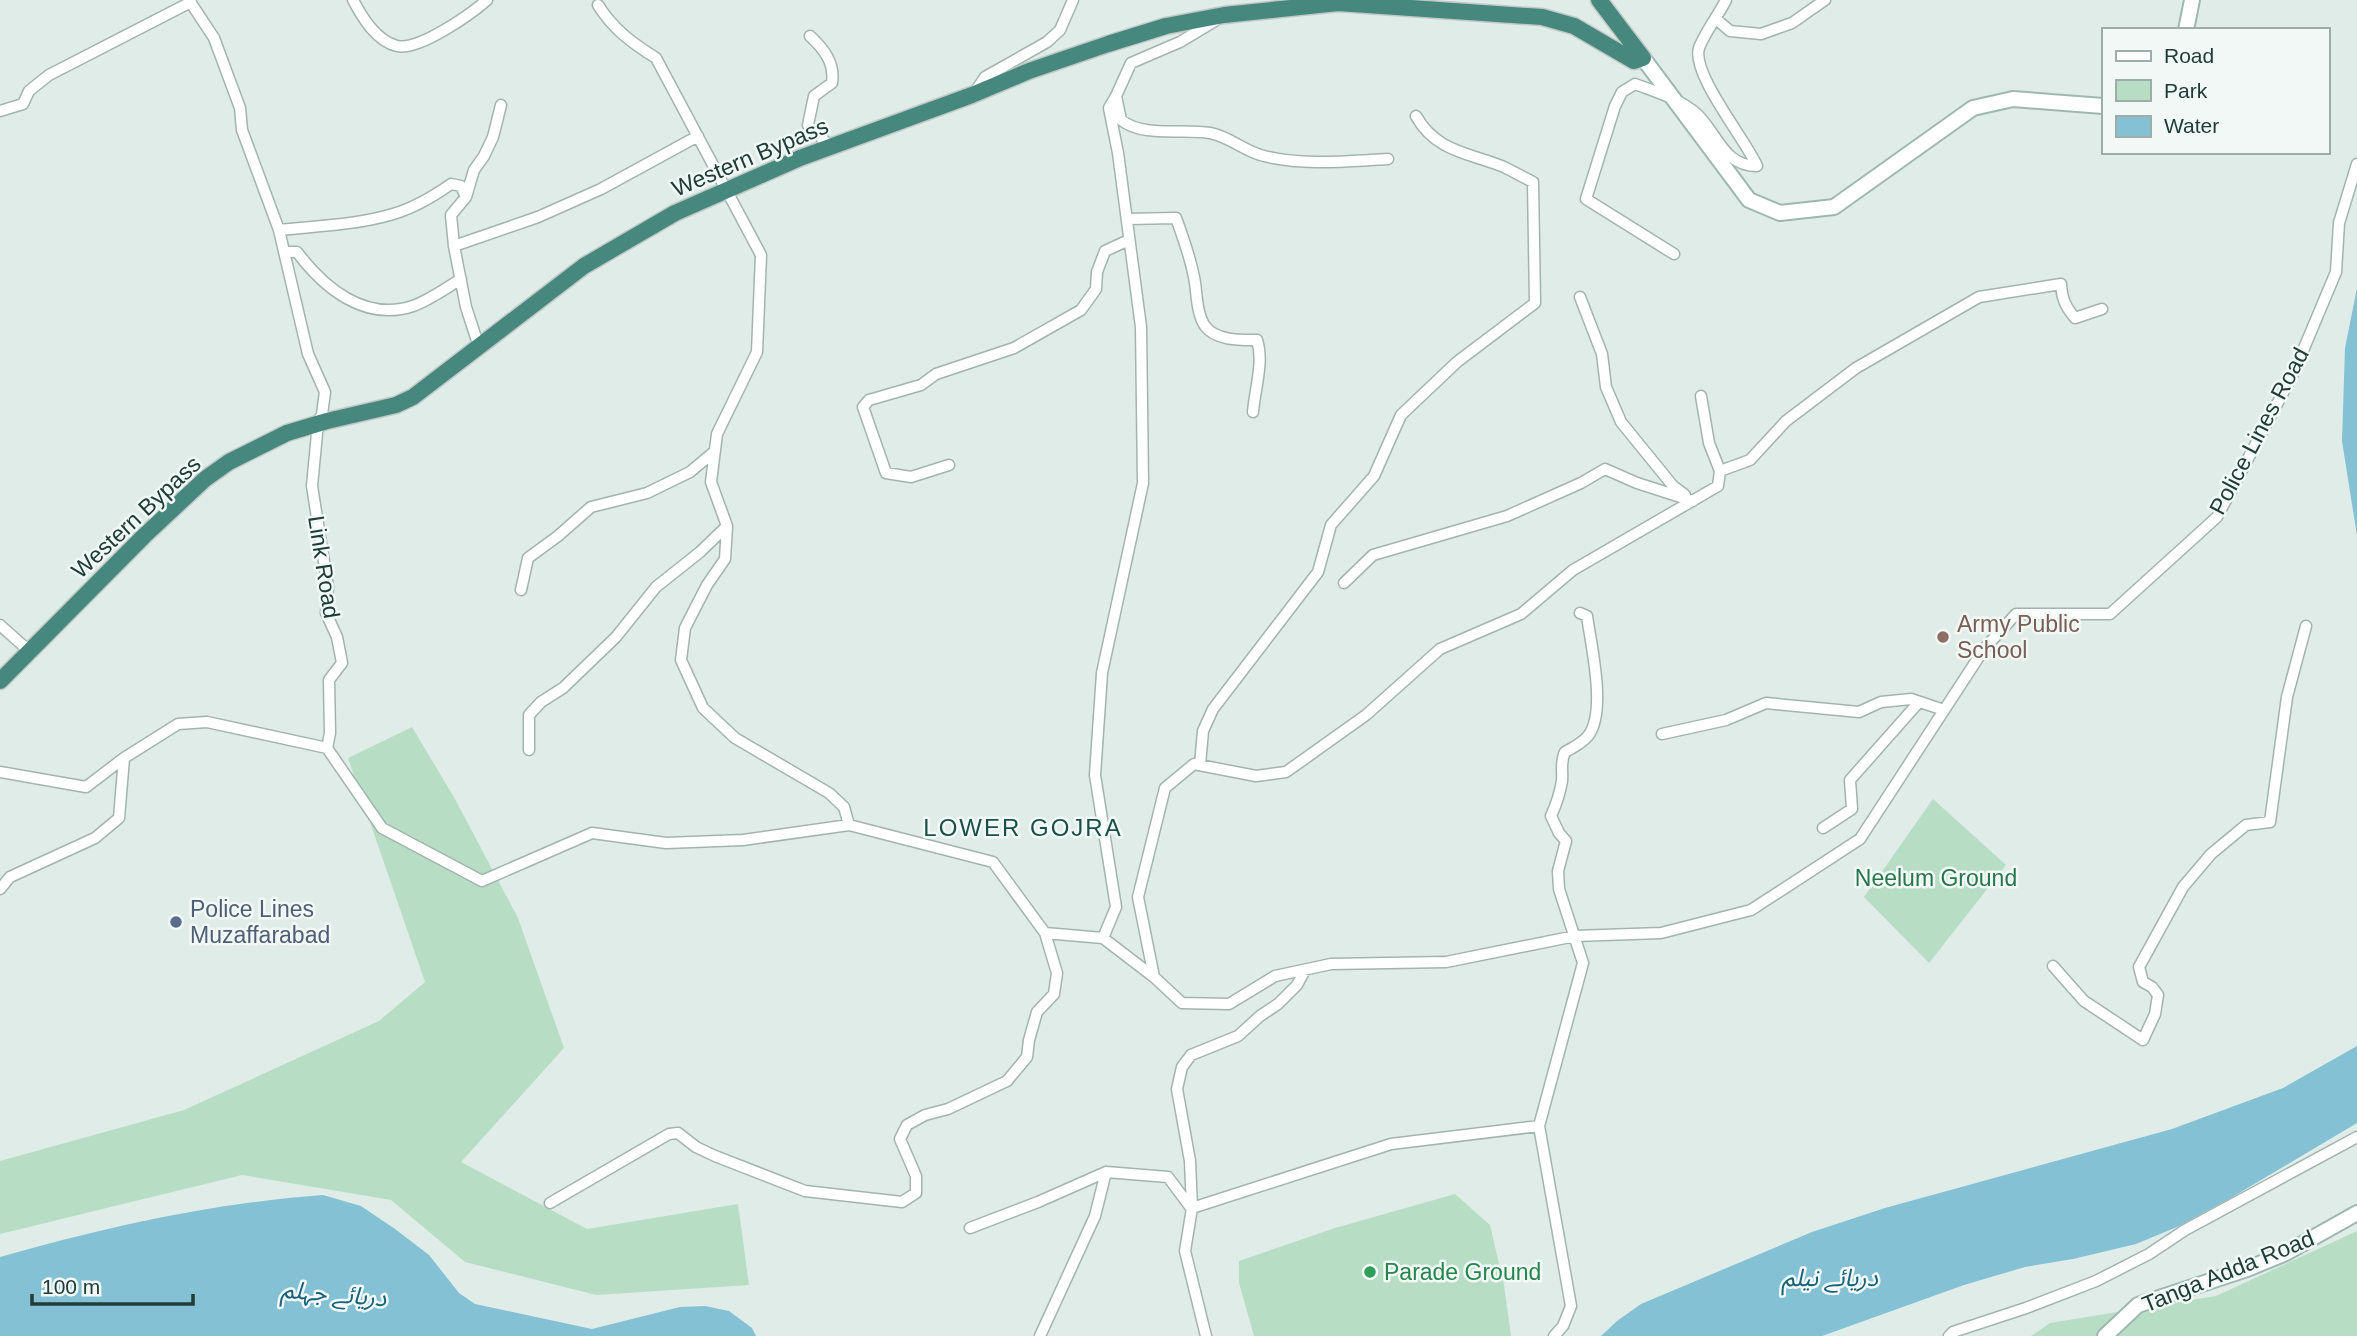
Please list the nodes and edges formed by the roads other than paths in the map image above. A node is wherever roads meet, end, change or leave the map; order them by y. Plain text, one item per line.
1 (353, 0) edge
2 (487, 0) edge
3 (1073, 0) edge
4 (1598, 0) edge
5 (1726, 0) edge
6 (1825, 0) edge
7 (2192, 0) edge
8 (190, 1) edge
9 (598, 5) dead end
10 (1224, 15) junction
11 (1716, 19) junction
12 (2186, 28) edge
13 (810, 36) dead end
14 (1643, 58) junction
15 (972, 95) junction
16 (1116, 96) junction
17 (1670, 97) junction
18 (501, 105) dead end
19 (2102, 106) edge
20 (0, 111) edge
21 (1416, 116) dead end
22 (698, 136) junction
23 (831, 147) junction
24 (1388, 159) dead end
25 (2357, 164) edge
26 (726, 189) junction
27 (466, 198) junction
28 (1127, 219) junction
29 (279, 230) junction
30 (1129, 240) junction
31 (454, 246) junction
32 (284, 253) junction
33 (1674, 254) dead end
34 (461, 279) junction
35 (1580, 297) dead end
36 (2102, 309) dead end
37 (480, 346) junction
38 (1701, 396) dead end
39 (1253, 412) dead end
40 (318, 424) junction
41 (715, 451) junction
42 (949, 465) dead end
43 (1720, 471) junction
44 (1693, 501) junction
45 (727, 526) junction
46 (1344, 583) dead end
47 (521, 590) dead end
48 (1580, 613) dead end
49 (0, 625) edge
50 (2306, 626) dead end
51 (29, 651) junction
52 (0, 681) edge
53 (1919, 702) junction
54 (1944, 710) junction
55 (1662, 734) dead end
56 (327, 748) junction
57 (530, 750) dead end
58 (124, 758) junction
59 (1200, 765) junction
60 (0, 772) edge
61 (849, 825) junction
62 (1823, 828) dead end
63 (0, 889) edge
64 (1045, 933) junction
65 (1575, 936) junction
66 (1103, 938) junction
67 (2053, 966) dead end
68 (1305, 970) junction
69 (1154, 977) junction
70 (1539, 1126) junction
71 (2357, 1137) edge
72 (1107, 1172) junction
73 (550, 1203) dead end
74 (1192, 1208) junction
75 (2357, 1213) edge
76 (970, 1228) dead end
77 (1040, 1336) edge
78 (1206, 1336) edge
79 (1554, 1336) edge
80 (1949, 1336) edge
81 (2105, 1336) edge

1 - 2 street
3 - 15 street
4 - 14 highway
5 - 11 street
6 - 11 street
7 - 12 main road
8 - 20 street
8 - 29 street
9 - 22 street
10 - 14 highway, Western Bypass
10 - 15 highway, Western Bypass
10 - 16 street
11 - 17 street
13 - 23 street
14 - 17 main road
15 - 23 highway, Western Bypass
16 - 24 street
16 - 28 street
17 - 19 main road
17 - 33 street
18 - 27 street
21 - 59 street
22 - 26 street
22 - 31 street
23 - 26 highway, Western Bypass
25 - 54 street, Police Lines Road
26 - 37 highway, Western Bypass
26 - 41 street
27 - 29 street
27 - 31 street
28 - 30 street
28 - 39 street
29 - 32 street
30 - 42 street
30 - 66 street
31 - 34 street
32 - 34 street
32 - 40 street
34 - 37 street
35 - 44 street
36 - 43 street
37 - 40 highway, Western Bypass
38 - 43 street
40 - 51 highway, Western Bypass
40 - 56 street, Link Road
41 - 45 street
41 - 47 street
43 - 44 street
44 - 46 street
44 - 59 street
45 - 57 street
45 - 61 street
48 - 65 street
49 - 51 street
50 - 67 street
51 - 52 highway, Western Bypass
53 - 54 street
53 - 55 street
53 - 62 street
54 - 65 street, Police Lines Road
56 - 58 street
56 - 61 street
58 - 60 street
58 - 63 street
59 - 69 street
61 - 64 street
64 - 66 street
64 - 73 street
65 - 68 street, Police Lines Road
65 - 70 street
66 - 69 street, Police Lines Road
68 - 69 street, Police Lines Road
68 - 74 street
70 - 74 street
70 - 79 street
71 - 80 street
72 - 74 street
72 - 76 street
72 - 77 street
74 - 78 street
75 - 81 main road, Tanga Adda Road

